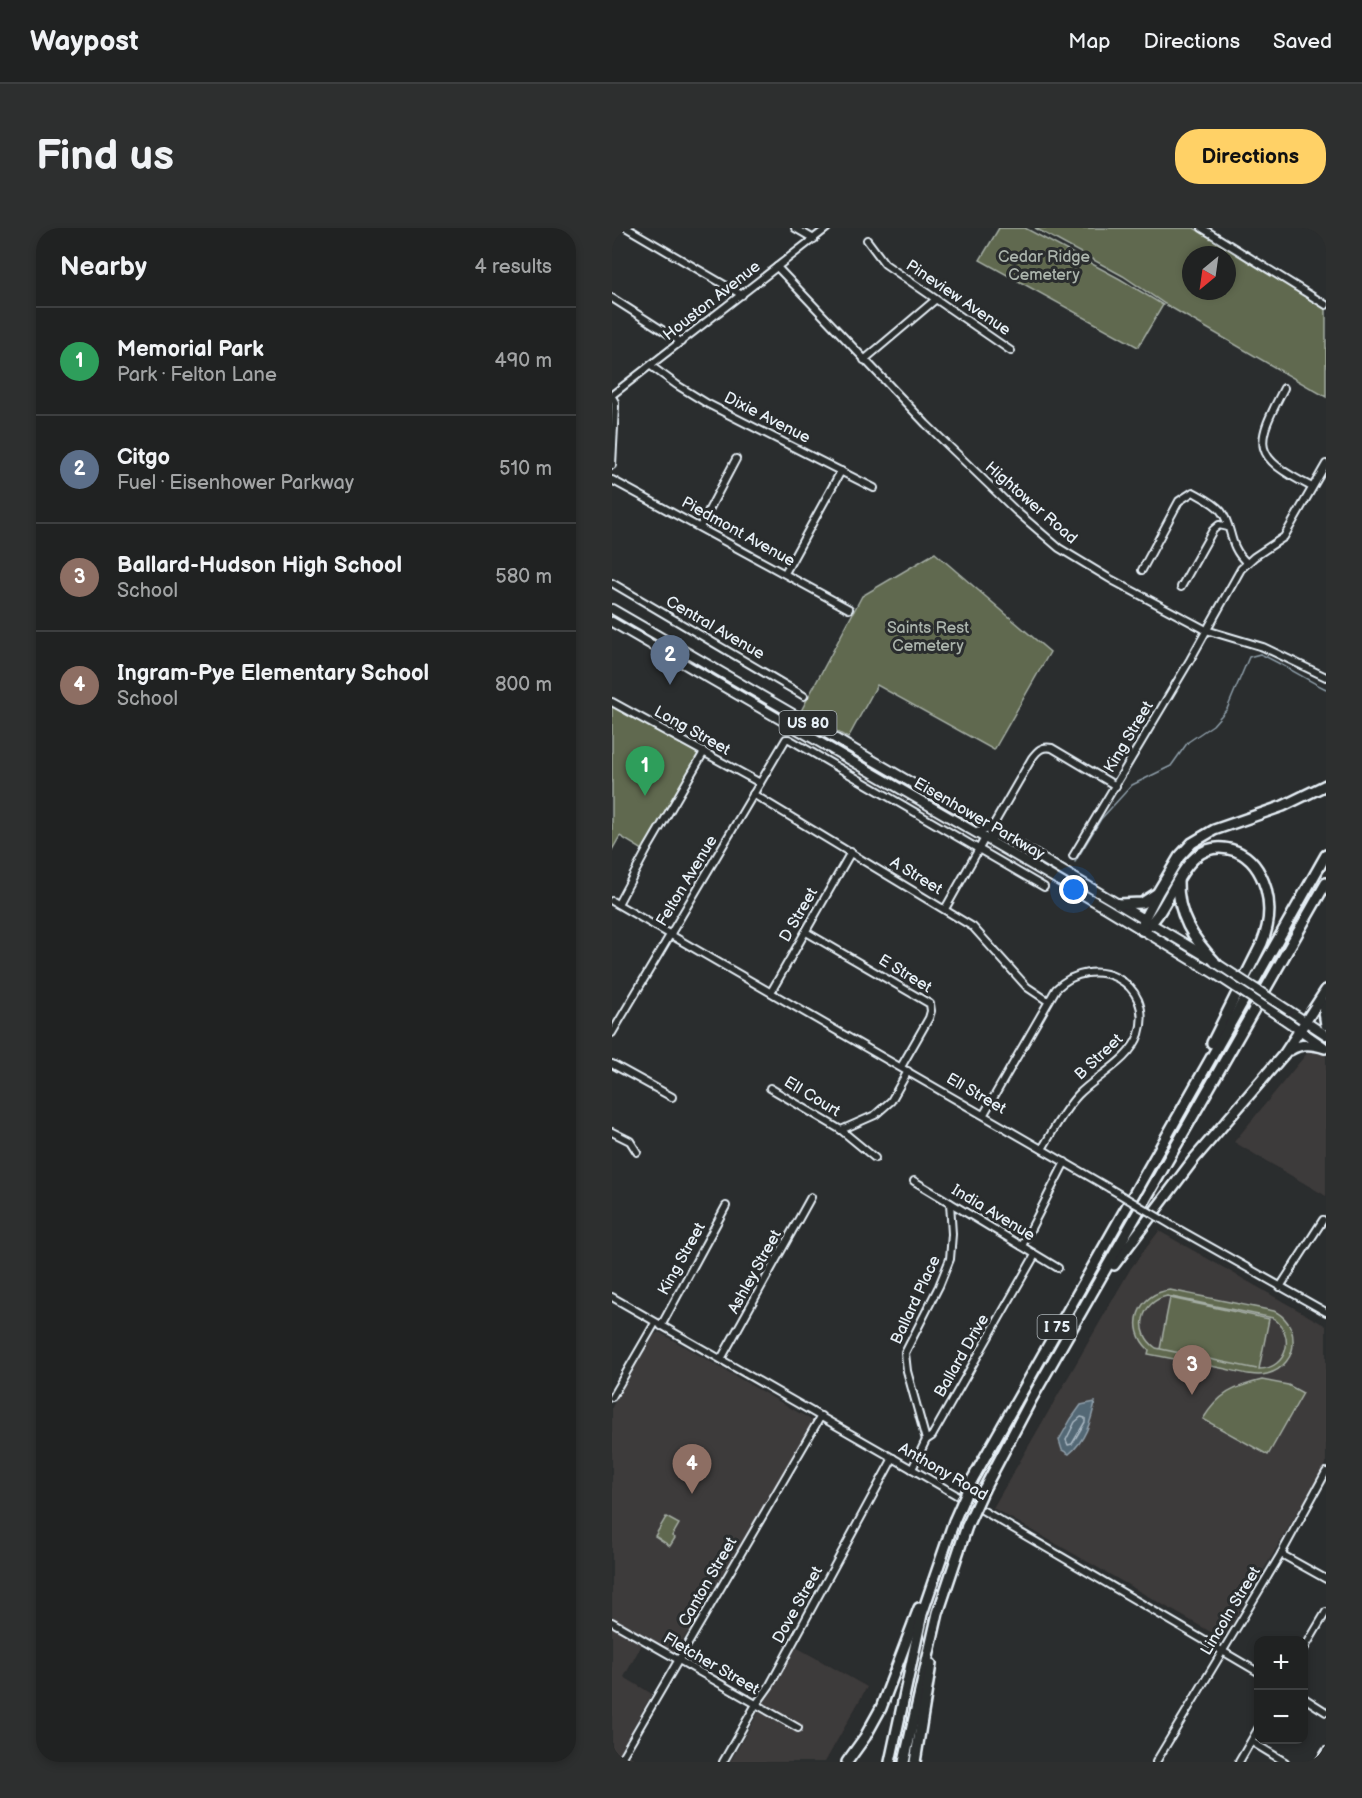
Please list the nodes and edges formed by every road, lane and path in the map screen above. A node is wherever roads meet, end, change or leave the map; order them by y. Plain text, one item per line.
1 (627, 228) edge
2 (795, 228) edge
3 (827, 228) edge
4 (1202, 228) edge
5 (814, 238) junction
6 (867, 240) dead end
7 (777, 267) junction
8 (742, 295) junction
9 (612, 298) edge
10 (935, 300) junction
11 (1326, 305) edge
12 (681, 342) junction
13 (1011, 351) dead end
14 (864, 360) junction
15 (651, 366) junction
16 (1284, 388) dead end
17 (612, 396) edge
18 (736, 459) dead end
19 (1326, 464) edge
20 (612, 465) edge
21 (841, 471) junction
22 (612, 480) edge
23 (1312, 487) junction
24 (874, 488) dead end
25 (700, 527) junction
26 (1228, 527) junction
27 (1247, 563) junction
28 (1142, 570) dead end
29 (785, 573) junction
30 (612, 583) edge
31 (1181, 587) dead end
32 (612, 609) edge
33 (849, 609) dead end
34 (612, 622) edge
35 (1206, 630) junction
36 (1326, 677) edge
37 (804, 696) dead end
38 (612, 702) edge
39 (704, 752) junction
40 (760, 783) junction
41 (1326, 785) edge
42 (1116, 786) junction
43 (753, 794) junction
44 (991, 829) junction
45 (975, 832) junction
46 (1002, 835) junction
47 (986, 838) junction
48 (979, 849) junction
49 (851, 852) junction
50 (1326, 855) edge
51 (1073, 856) dead end
52 (1178, 879) junction
53 (1326, 883) edge
54 (1044, 887) dead end
55 (1158, 892) junction
56 (615, 903) edge
57 (1118, 904) junction
58 (945, 909) junction
59 (1148, 922) junction
60 (1142, 930) junction
61 (806, 932) junction
62 (670, 934) junction
63 (1216, 963) junction
64 (771, 992) junction
65 (1324, 993) edge
66 (1048, 1001) junction
67 (1326, 1025) edge
68 (1304, 1026) junction
69 (612, 1033) edge
70 (1326, 1035) edge
71 (1326, 1049) edge
72 (1286, 1053) junction
73 (612, 1064) edge
74 (901, 1067) junction
75 (908, 1071) junction
76 (1195, 1083) junction
77 (770, 1088) dead end
78 (672, 1097) dead end
79 (984, 1114) junction
80 (841, 1130) junction
81 (612, 1132) edge
82 (1042, 1149) junction
83 (637, 1152) dead end
84 (875, 1158) dead end
85 (1065, 1162) junction
86 (914, 1181) dead end
87 (811, 1197) dead end
88 (950, 1203) junction
89 (726, 1206) dead end
90 (1323, 1220) dead end
91 (1022, 1246) junction
92 (1035, 1255) junction
93 (1058, 1268) dead end
94 (1280, 1287) junction
95 (1092, 1293) junction
96 (612, 1297) edge
97 (1326, 1312) edge
98 (658, 1324) junction
99 (721, 1359) junction
100 (612, 1396) edge
101 (821, 1416) junction
102 (926, 1440) junction
103 (893, 1458) junction
104 (912, 1469) junction
105 (1326, 1472) edge
106 (1281, 1554) junction
107 (1326, 1579) edge
108 (932, 1581) junction
109 (1326, 1612) edge
110 (938, 1613) junction
111 (612, 1622) edge
112 (1308, 1642) edge
113 (1223, 1651) junction
114 (677, 1660) junction
115 (1254, 1670) edge
116 (1308, 1701) edge
117 (755, 1706) junction
118 (1326, 1712) edge
119 (798, 1728) dead end
120 (1254, 1738) edge
121 (1252, 1742) junction
122 (1326, 1751) edge
123 (619, 1762) edge
124 (723, 1762) edge
125 (847, 1762) edge
126 (890, 1762) edge
127 (904, 1762) edge
128 (915, 1762) edge
129 (1156, 1762) edge
130 (1239, 1762) edge
131 (1285, 1762) edge
132 (1319, 1762) edge

1 - 8 street
2 - 5 street
3 - 5 street, Houston Avenue
4 - 11 street
5 - 7 street, Houston Avenue
6 - 10 street, Pineview Avenue
7 - 8 street, Houston Avenue
7 - 14 street, Hightower Road
8 - 12 street, Houston Avenue
9 - 12 street
10 - 13 street, Pineview Avenue
10 - 14 street
12 - 15 street, Houston Avenue
14 - 35 street, Hightower Road
15 - 17 street, Houston Avenue
15 - 21 street, Dixie Avenue
16 - 23 street
17 - 20 street
18 - 25 street
19 - 23 street
21 - 24 street, Dixie Avenue
21 - 29 street
22 - 25 street, Piedmont Avenue
23 - 27 street
25 - 29 street, Piedmont Avenue
26 - 27 street
26 - 28 street
26 - 31 street
27 - 35 street, King Street
29 - 33 street, Piedmont Avenue
30 - 37 street, Central Avenue
32 - 44 main road, Eisenhower Parkway / US 80
34 - 45 main road, Eisenhower Parkway / US 80
35 - 36 street, Hightower Road
35 - 42 street, King Street
38 - 39 street, Long Street
39 - 40 street, Long Street
39 - 56 street
40 - 43 street, Felton Avenue
40 - 48 street, Felton Avenue
41 - 55 highway
42 - 44 street
42 - 51 street, King Street
43 - 49 street, A Street
43 - 62 street, Felton Avenue
44 - 45 street
44 - 46 main road, Eisenhower Parkway / US 80
45 - 47 main road, Eisenhower Parkway / US 80
46 - 47 street
46 - 57 main road, Eisenhower Parkway / US 80
47 - 48 street
47 - 60 main road, Eisenhower Parkway / US 80
48 - 54 street
48 - 58 street
49 - 58 street, A Street
49 - 61 street, D Street
50 - 76 highway, I 75
52 - 59 highway
52 - 63 highway
52 - 76 highway
53 - 95 highway, I 75
55 - 57 highway
55 - 59 highway
56 - 62 street, Ell Street
57 - 59 main road, Eisenhower Parkway / US 80
58 - 66 street, A Street
59 - 60 highway
59 - 63 main road, Eisenhower Parkway / US 80
60 - 68 main road, Eisenhower Parkway / US 80, bridge
61 - 64 street, D Street
61 - 74 street, E Street
62 - 64 street, Ell Street
62 - 69 street, Felton Avenue
63 - 68 main road, Eisenhower Parkway / US 80, bridge
64 - 74 street, Ell Street
65 - 67 highway
65 - 68 highway
66 - 79 street, B Street
66 - 82 street, B Street
68 - 70 main road, Eisenhower Parkway / US 80
68 - 71 main road, Eisenhower Parkway / US 80
68 - 72 highway
71 - 72 highway
72 - 95 highway
73 - 78 street
74 - 75 street, Ell Street
75 - 79 street, Ell Street
75 - 80 street, Ell Court
76 - 108 highway, I 75, bridge
77 - 80 street, Ell Court
79 - 82 street, Ell Street
80 - 84 street, Ell Court
81 - 83 street
82 - 85 street, Ell Street
85 - 91 street
85 - 94 street, Ell Street, bridge
86 - 88 street, India Avenue
87 - 99 street, Ashley Street
88 - 91 street, India Avenue
88 - 102 street, Ballard Place
89 - 98 street, King Street
90 - 94 street
91 - 92 street, India Avenue
92 - 93 street, India Avenue
92 - 102 street, Ballard Drive
94 - 97 street, Ell Street
95 - 110 highway, I 75, bridge
96 - 98 street, Anthony Road
98 - 99 street, Anthony Road
98 - 100 street, King Street
99 - 101 street, Anthony Road
101 - 103 street, Anthony Road
101 - 114 street, Canton Street
102 - 104 street, Ballard Drive
103 - 104 street, Anthony Road
103 - 117 street, Dove Street
104 - 113 street, Anthony Road
105 - 106 street, Lincoln Street
106 - 107 street
106 - 113 street, Lincoln Street
108 - 125 highway
108 - 126 highway, I 75
109 - 112 street
110 - 127 highway, I 75
110 - 128 highway
111 - 114 street, Fletcher Street
113 - 115 street, Anthony Road
113 - 129 street, Lincoln Street
114 - 117 street, Fletcher Street
114 - 123 street, Canton Street
116 - 118 street
117 - 119 street, Fletcher Street
117 - 124 street, Dove Street
120 - 121 street
121 - 130 street
121 - 131 street
122 - 132 street

